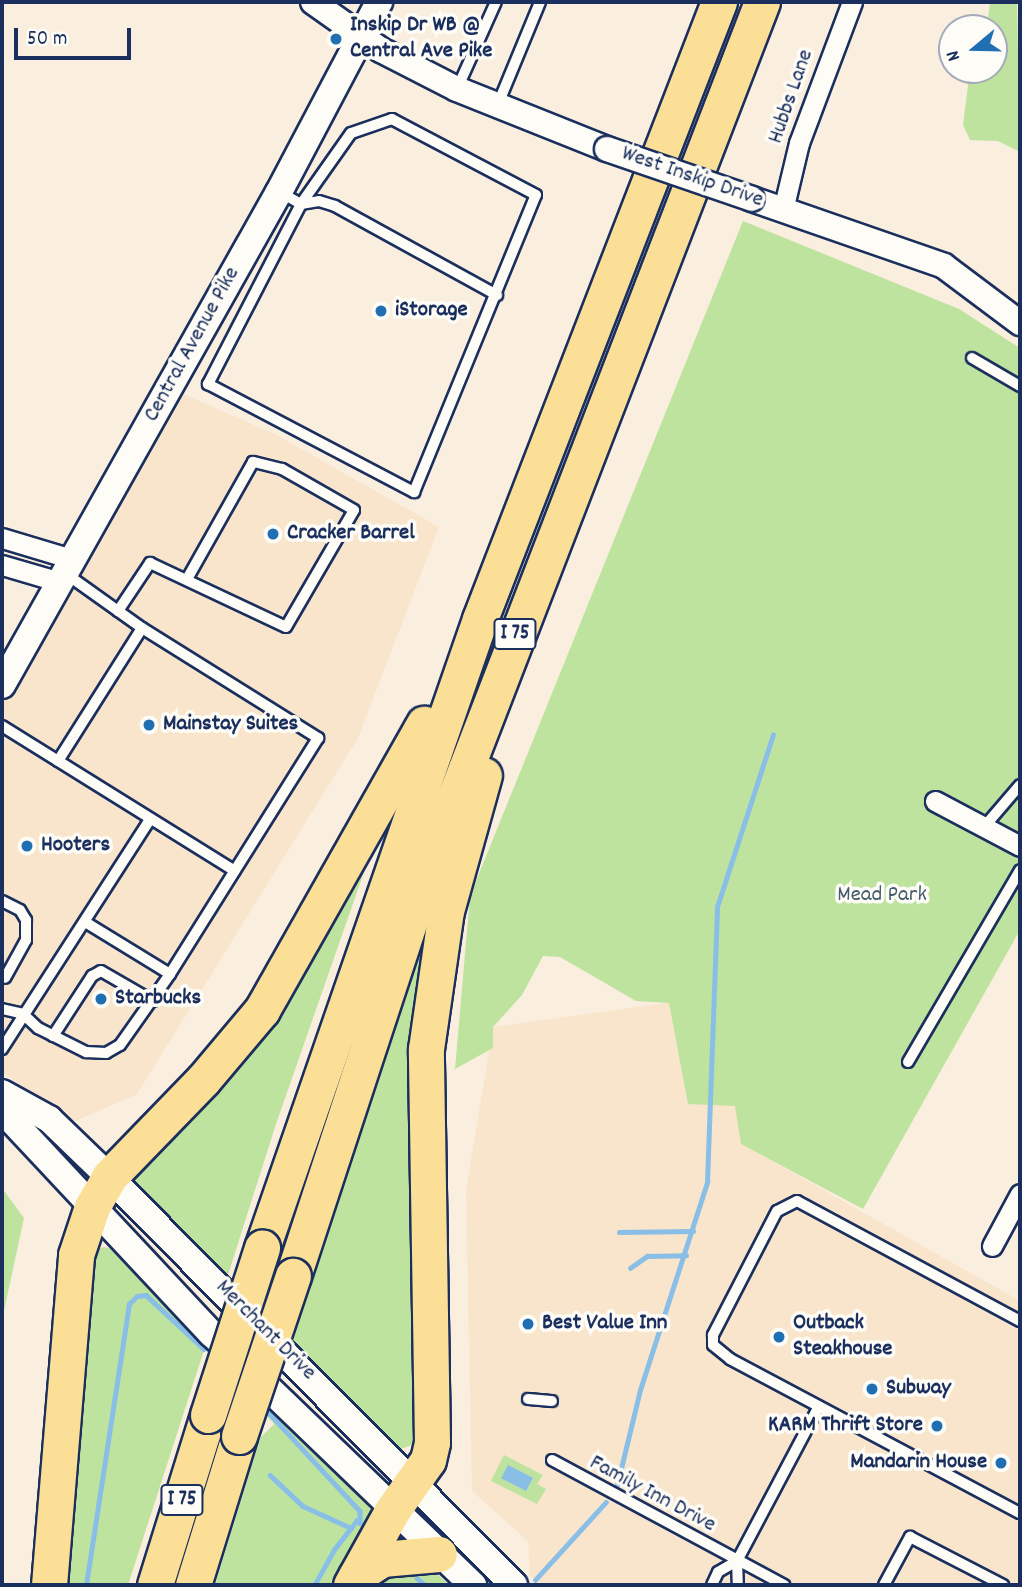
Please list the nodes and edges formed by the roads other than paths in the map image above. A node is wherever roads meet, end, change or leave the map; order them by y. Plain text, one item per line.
1 (313, 2) edge
2 (379, 2) edge
3 (496, 2) edge
4 (540, 2) edge
5 (719, 2) edge
6 (762, 2) edge
7 (852, 2) edge
8 (361, 34) junction
9 (457, 89) junction
10 (498, 105) junction
11 (290, 198) junction
12 (783, 210) junction
13 (497, 295) junction
14 (1020, 323) edge
15 (972, 358) dead end
16 (1020, 386) edge
17 (2, 538) edge
18 (542, 562) junction
19 (2, 565) edge
20 (65, 571) junction
21 (187, 579) junction
22 (118, 611) junction
23 (480, 619) junction
24 (142, 628) junction
25 (2, 685) edge
26 (2, 726) edge
27 (58, 761) junction
28 (1020, 786) edge
29 (934, 801) dead end
30 (150, 819) junction
31 (984, 827) junction
32 (1020, 846) edge
33 (1020, 870) edge
34 (235, 871) junction
35 (2, 901) edge
36 (85, 922) junction
37 (170, 974) junction
38 (3, 980) edge
39 (153, 1001) junction
40 (2, 1009) edge
41 (23, 1014) junction
42 (53, 1036) junction
43 (2, 1049) edge
44 (908, 1062) dead end
45 (2, 1094) edge
46 (2, 1110) edge
47 (109, 1177) junction
48 (1020, 1194) edge
49 (92, 1207) junction
50 (992, 1246) dead end
51 (1020, 1321) edge
52 (528, 1399) dead end
53 (552, 1401) dead end
54 (819, 1406) junction
55 (552, 1460) dead end
56 (411, 1482) junction
57 (392, 1511) junction
58 (1020, 1513) edge
59 (439, 1554) junction
60 (737, 1561) junction
61 (353, 1581) edge
62 (887, 1584) edge
63 (49, 1585) edge
64 (155, 1585) edge
65 (193, 1585) edge
66 (473, 1585) edge
67 (514, 1585) edge
68 (712, 1585) edge
69 (738, 1585) edge
70 (784, 1585) edge
71 (1003, 1585) edge

1 - 8 street, West Inskip Drive
2 - 8 main road, Central Avenue Pike
3 - 9 lane
4 - 10 lane
5 - 23 highway, I 75
6 - 18 highway, I 75
7 - 12 street, Hubbs Lane
8 - 9 street, West Inskip Drive
8 - 11 main road, Central Avenue Pike
9 - 10 street, West Inskip Drive
10 - 12 street, West Inskip Drive, bridge
11 - 13 lane
11 - 13 lane
11 - 13 lane
11 - 20 main road, Central Avenue Pike
12 - 14 street, West Inskip Drive
15 - 16 lane
17 - 20 street
18 - 56 highway
18 - 65 highway, I 75, bridge
19 - 20 street
20 - 22 lane
20 - 25 main road, Central Avenue Pike
21 - 21 lane
21 - 22 lane
22 - 24 lane
23 - 47 highway
23 - 64 highway, I 75, bridge
24 - 27 lane
24 - 34 lane
26 - 27 lane
27 - 30 lane
28 - 31 lane
29 - 31 street
30 - 34 lane
30 - 36 lane
31 - 32 street
33 - 44 lane
34 - 37 lane
35 - 38 lane
36 - 37 lane
36 - 41 lane
37 - 39 lane
39 - 42 lane
39 - 42 lane
40 - 41 lane
41 - 42 lane
41 - 43 lane
45 - 47 main road, Merchant Drive
46 - 49 main road, Merchant Drive
47 - 49 highway
47 - 56 main road, Merchant Drive
48 - 50 street
49 - 57 main road, Merchant Drive
49 - 63 highway
51 - 54 lane
52 - 53 lane
54 - 58 lane
54 - 60 lane
55 - 60 lane, Family Inn Drive
56 - 57 highway
56 - 67 main road, Merchant Drive
57 - 59 main road, Merchant Drive
57 - 61 highway
59 - 61 highway
59 - 66 main road, Merchant Drive
60 - 68 lane, Family Inn Drive
60 - 69 lane
60 - 70 lane
62 - 71 lane

